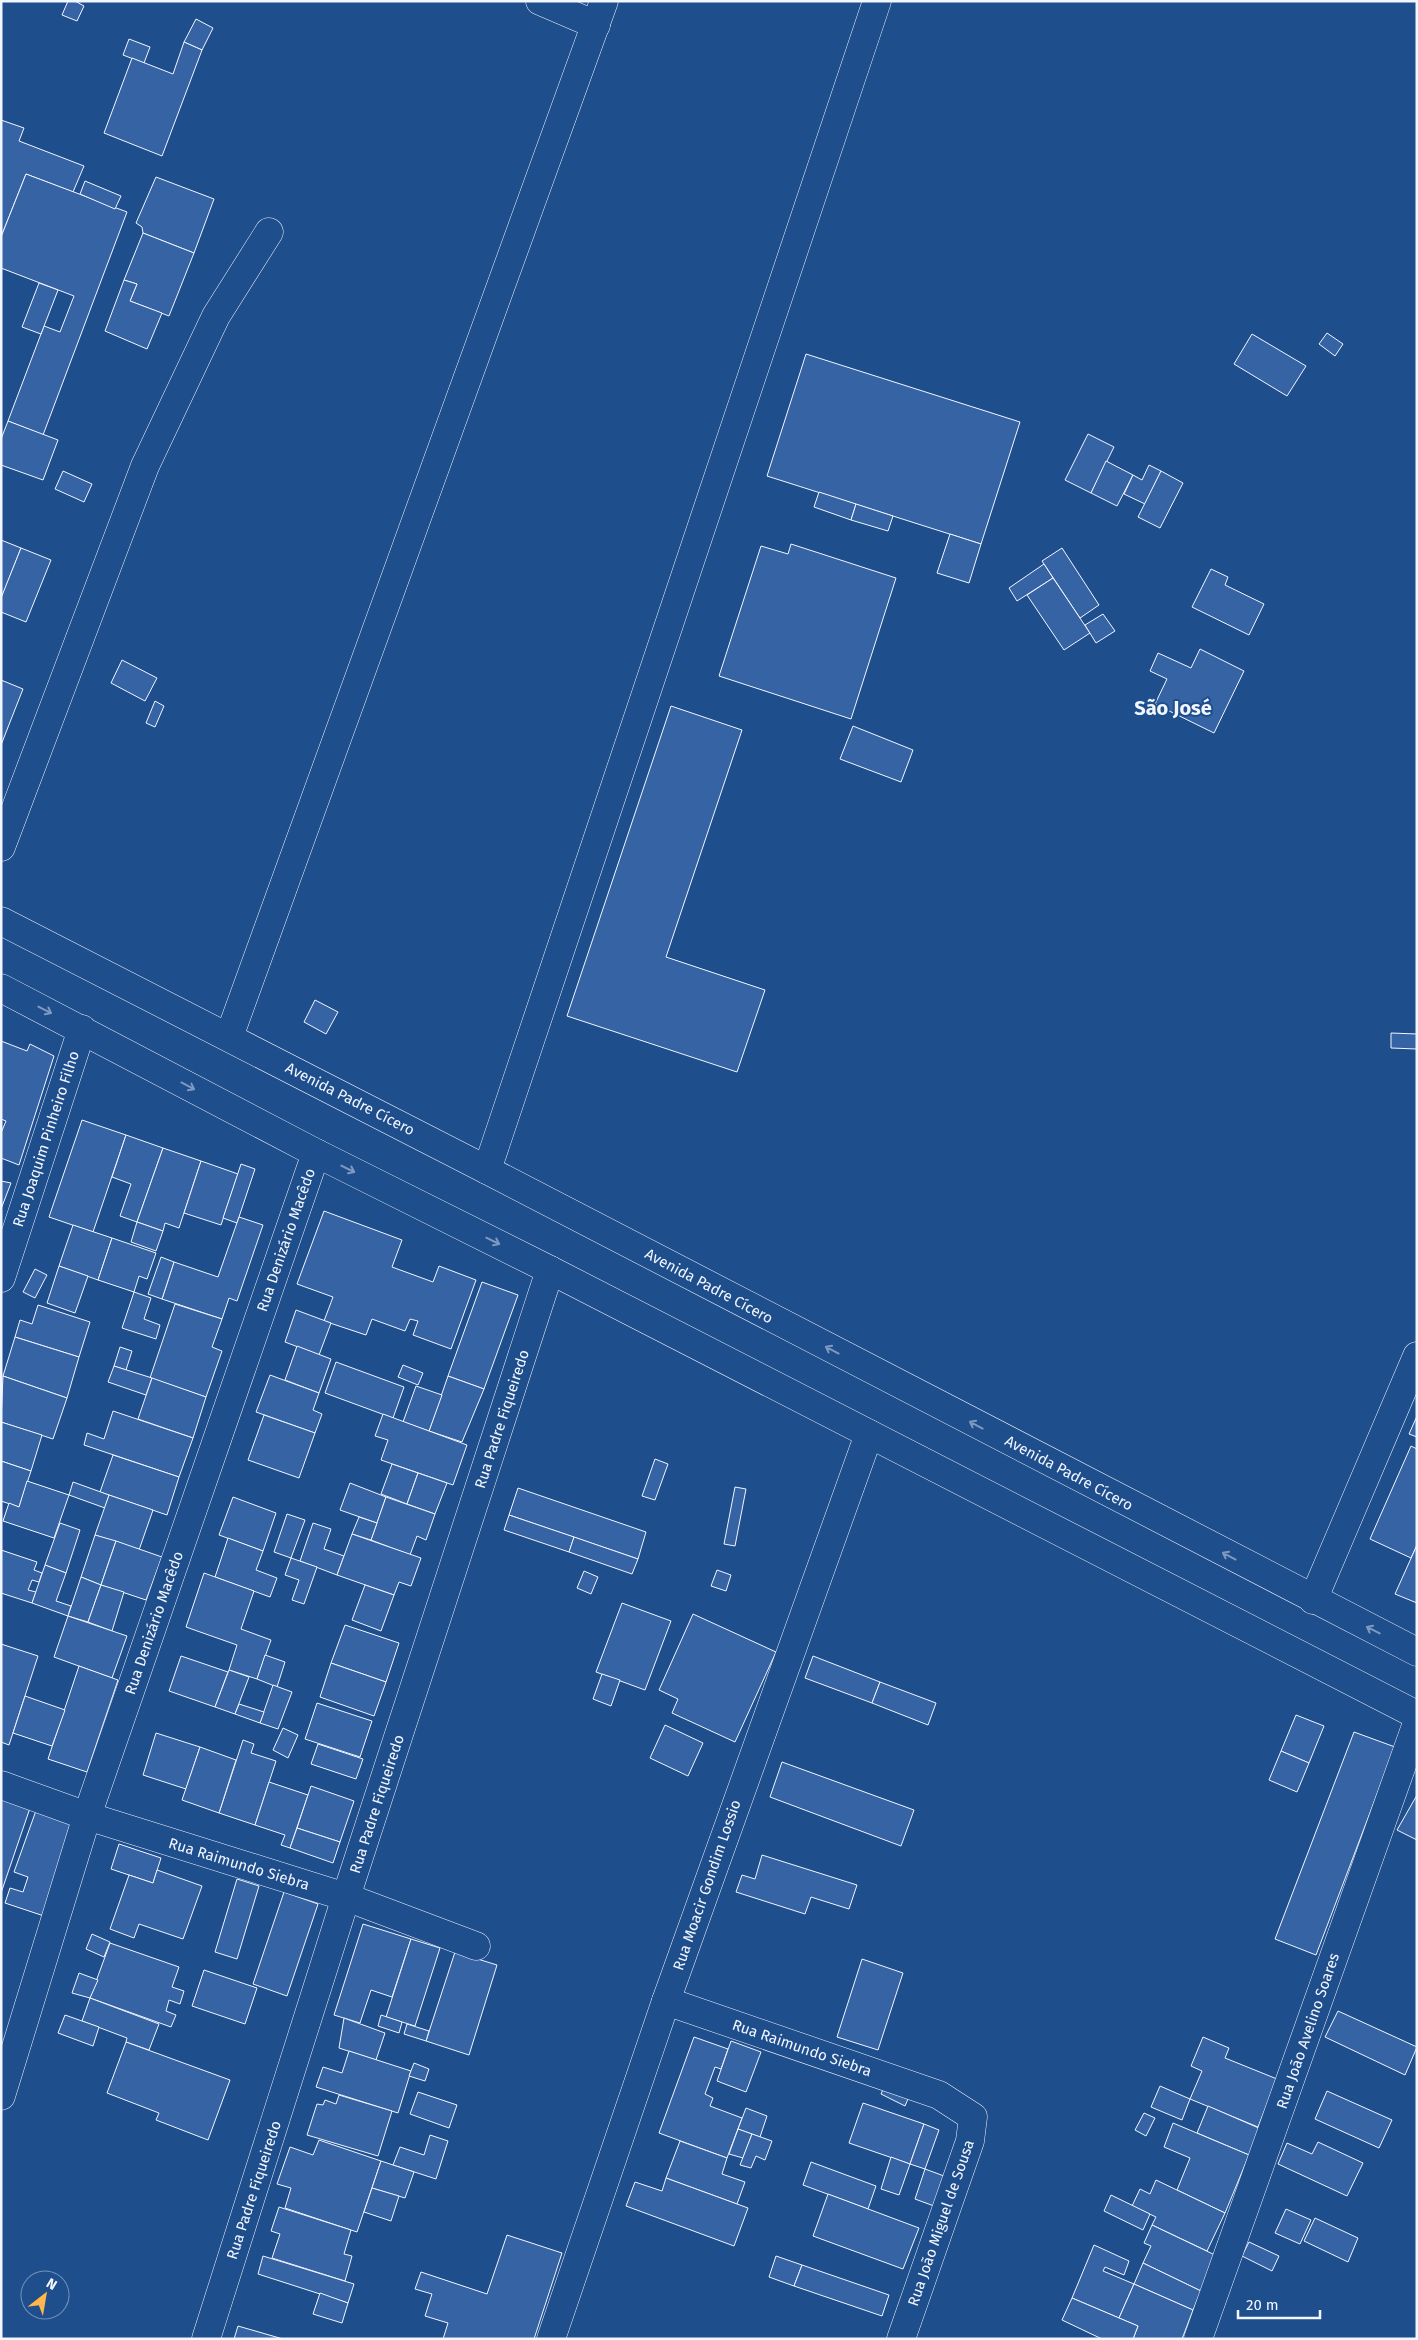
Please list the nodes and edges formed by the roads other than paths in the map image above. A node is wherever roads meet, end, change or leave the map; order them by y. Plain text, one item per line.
1 (540, 1) edge
2 (877, 1) edge
3 (600, 13) edge
4 (268, 232) dead end
5 (1, 847) edge
6 (1, 921) edge
7 (1, 988) edge
8 (82, 1029) junction
9 (229, 1037) junction
10 (316, 1153) junction
11 (487, 1170) junction
12 (550, 1270) junction
13 (1, 1278) edge
14 (1417, 1356) edge
15 (869, 1434) junction
16 (1313, 1600) junction
17 (1417, 1652) edge
18 (1417, 1716) edge
19 (1417, 1723) edge
20 (1, 1785) edge
21 (87, 1816) junction
22 (346, 1897) junction
23 (476, 1946) dead end
24 (666, 2001) junction
25 (938, 2095) joint
26 (1, 2096) edge
27 (206, 2339) edge
28 (552, 2339) edge
29 (901, 2339) edge
30 (1198, 2339) edge

1 - 3 main road
2 - 11 main road
3 - 9 main road
4 - 5 main road
6 - 9 main road, Avenida Padre Cícero
7 -> 8 main road
8 -> 10 main road
8 - 13 main road, Rua Joaquim Pinheiro Filho
9 - 11 main road, Avenida Padre Cícero
10 -> 12 main road
10 - 21 main road, Rua Denizário Macêdo
16 -> 11 main road, Avenida Padre Cícero
12 - 15 main road
12 - 22 main road, Rua Padre Fiqueiredo
14 - 16 main road
15 - 18 main road
15 - 24 main road, Rua Moacir Gondim Lossio
17 -> 16 main road, Avenida Padre Cícero
19 - 30 main road, Rua João Avelino Soares
20 - 21 main road, Rua Raimundo Siebra
21 - 22 main road, Rua Raimundo Siebra
21 - 26 main road, Rua Denizário Macêdo
22 - 23 main road, Rua Raimundo Siebra
22 - 27 main road, Rua Padre Fiqueiredo
24 - 25 main road, Rua Raimundo Siebra
24 - 28 main road, Rua Moacir Gondim Lossio
25 - 29 main road, Rua João Miguel de Sousa

